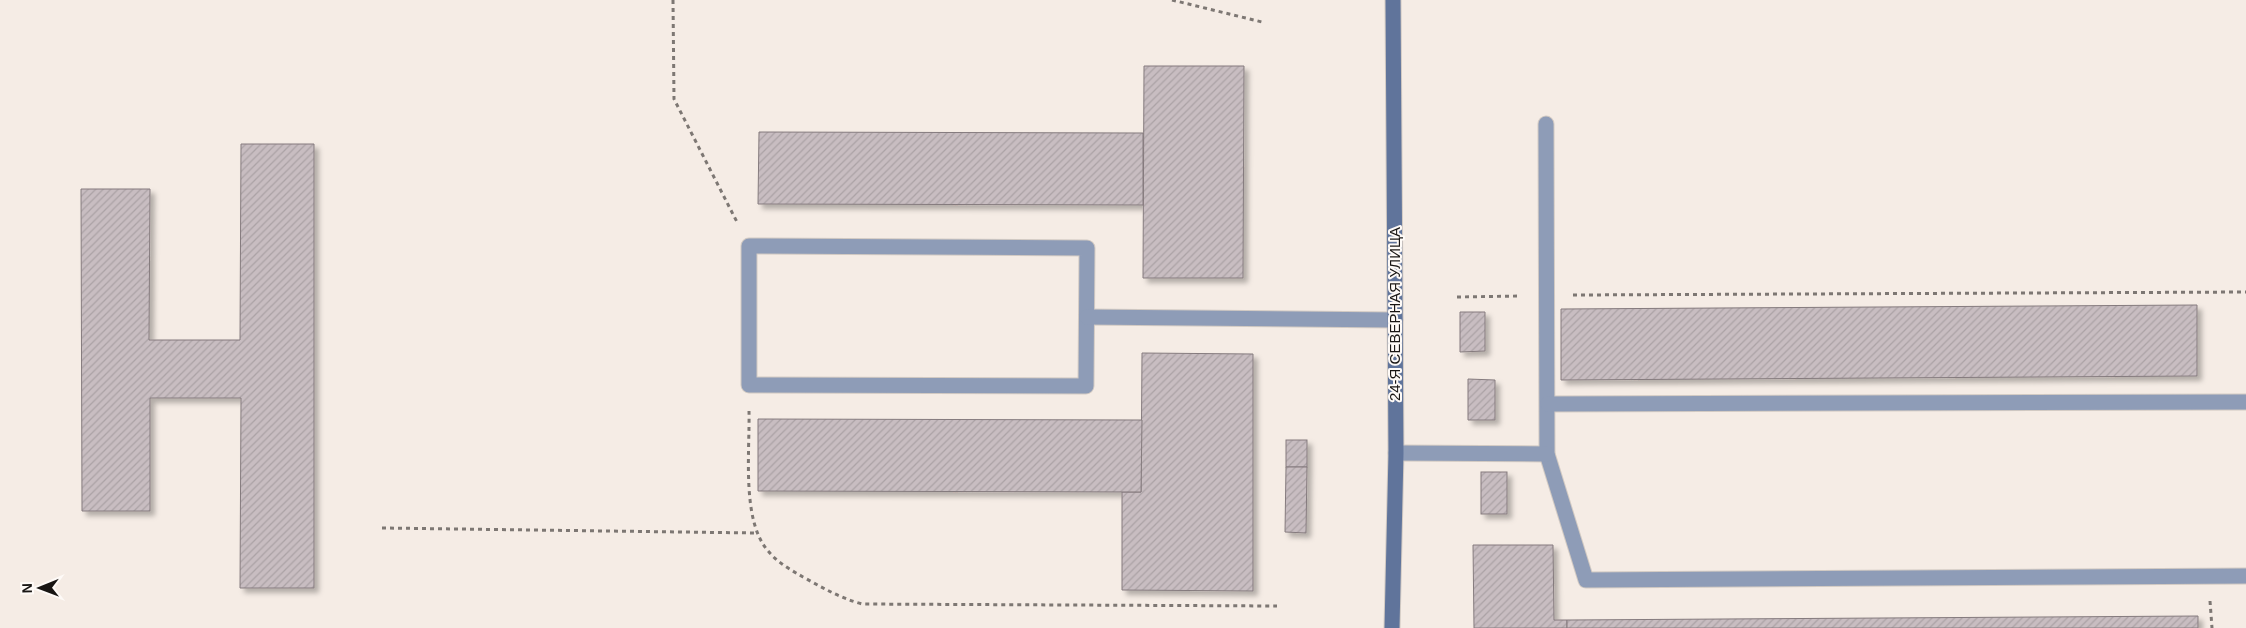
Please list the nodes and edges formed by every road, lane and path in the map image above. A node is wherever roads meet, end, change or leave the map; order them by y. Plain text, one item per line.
1 (673, 0) edge
2 (1172, 0) edge
3 (1393, 0) edge
4 (1262, 22) dead end
5 (1546, 124) dead end
6 (749, 246) junction
7 (2246, 292) edge
8 (1546, 295) junction
9 (1457, 297) dead end
10 (1087, 317) junction
11 (1395, 320) junction
12 (749, 385) junction
13 (2246, 402) edge
14 (1548, 404) junction
15 (1396, 453) junction
16 (1547, 454) junction
17 (382, 528) dead end
18 (756, 533) junction
19 (2246, 576) edge
20 (1277, 606) dead end
21 (1392, 628) edge

1 - 6 path
2 - 4 path
3 - 11 main road, 24-Я СЕВЕРНАЯ УЛИЦА
5 - 8 lane
6 - 10 lane
6 - 12 lane
7 - 8 path
8 - 9 path
8 - 14 lane
10 - 11 lane
10 - 12 lane
11 - 15 main road, 24-Я СЕВЕРНАЯ УЛИЦА
12 - 18 path
13 - 14 lane
14 - 16 lane
15 - 16 lane
15 - 21 main road, 24-Я СЕВЕРНАЯ УЛИЦА
16 - 19 lane
17 - 18 path
18 - 20 path

